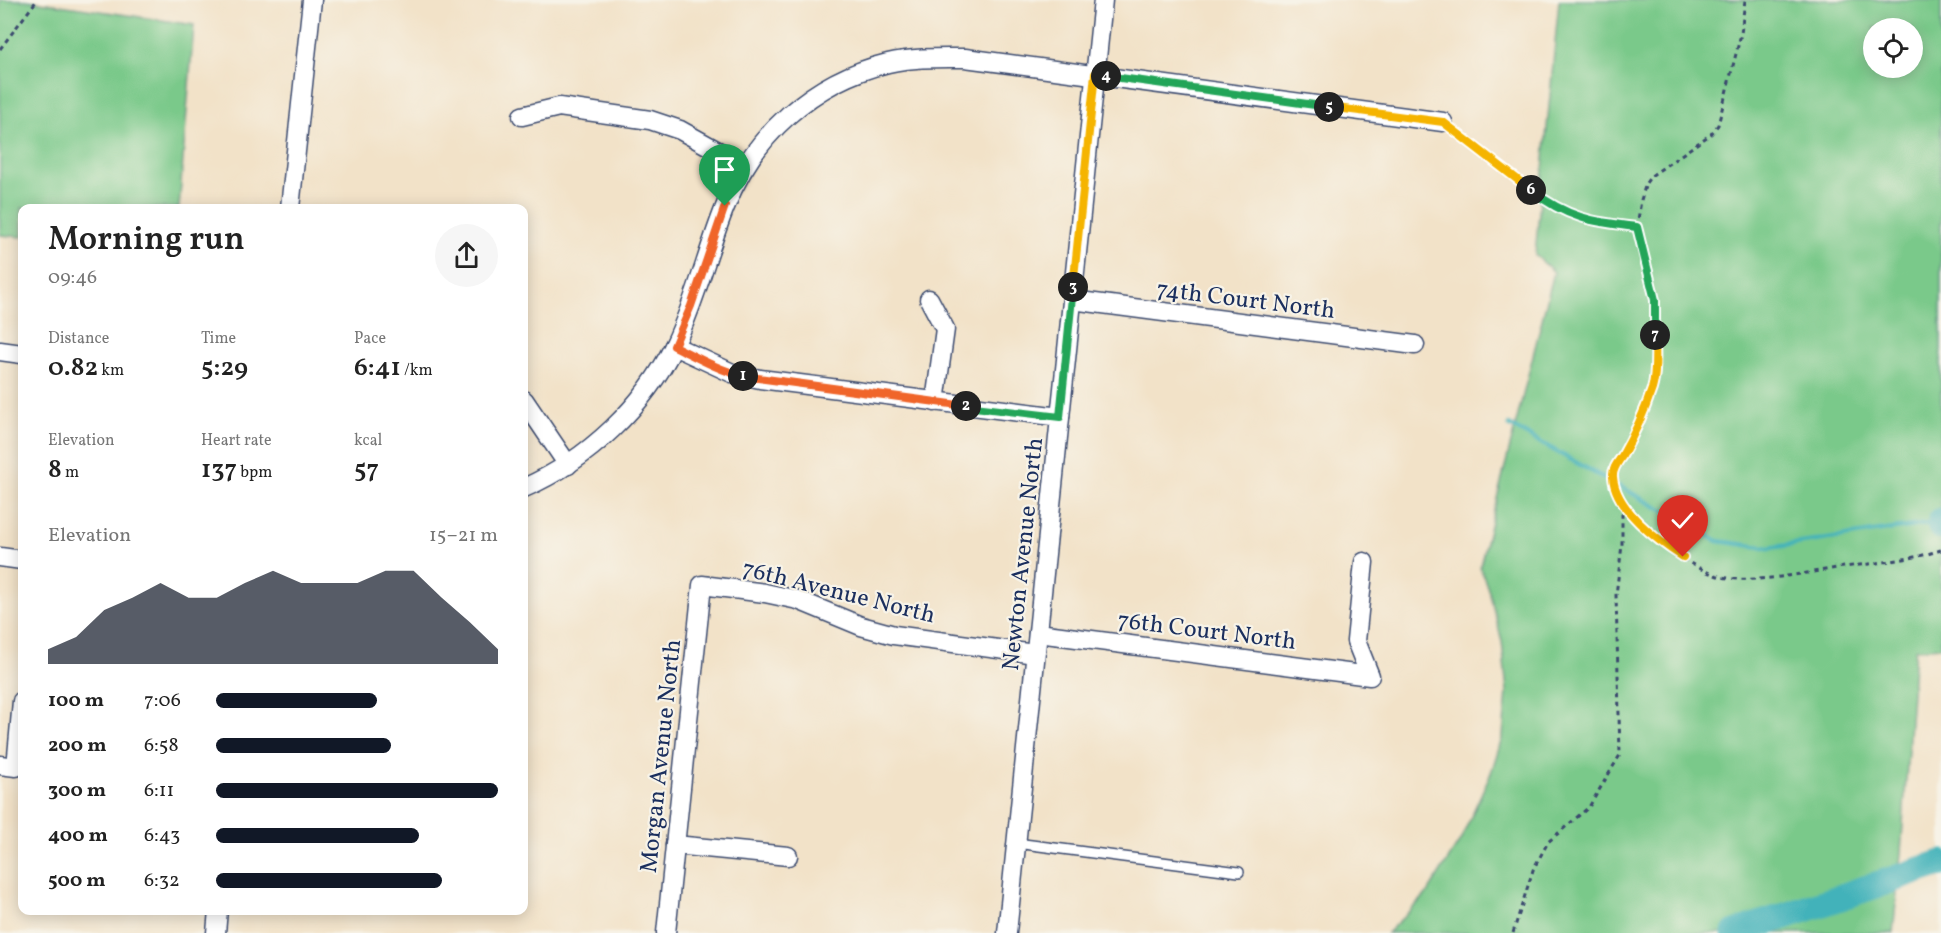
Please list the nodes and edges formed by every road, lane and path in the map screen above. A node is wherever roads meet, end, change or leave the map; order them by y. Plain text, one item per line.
1 (37, 0) edge
2 (312, 0) edge
3 (1103, 0) edge
4 (1745, 0) edge
5 (0, 49) edge
6 (1095, 74) junction
7 (522, 116) dead end
8 (1443, 122) joint
9 (745, 166) junction
10 (290, 204) edge
11 (1637, 227) junction
12 (929, 299) dead end
13 (1072, 300) junction
14 (1415, 345) dead end
15 (674, 346) junction
16 (0, 351) edge
17 (18, 353) edge
18 (935, 402) junction
19 (528, 406) edge
20 (1060, 417) junction
21 (568, 465) junction
22 (528, 486) edge
23 (1622, 502) junction
24 (1941, 550) edge
25 (0, 557) edge
26 (18, 559) edge
27 (1364, 562) dead end
28 (702, 585) joint
29 (1038, 633) junction
30 (1035, 654) junction
31 (18, 745) edge
32 (0, 765) edge
33 (1016, 843) junction
34 (675, 845) junction
35 (788, 856) dead end
36 (1239, 872) dead end
37 (218, 915) edge
38 (216, 933) edge
39 (666, 933) edge
40 (1007, 933) edge
41 (1513, 933) edge

1 - 5 path
2 - 10 street
3 - 6 street, Newton Avenue North
4 - 11 path
6 - 8 street
6 - 9 street
6 - 13 street, Newton Avenue North
7 - 9 street
8 - 11 path
9 - 15 street
11 - 23 path
12 - 18 street
13 - 14 street, 74th Court North
13 - 20 street, Newton Avenue North
15 - 18 street
15 - 21 street
16 - 17 street
18 - 20 street
19 - 21 street
20 - 29 street, Newton Avenue North
21 - 22 street
23 - 24 path
23 - 41 path
25 - 26 street
27 - 29 street, 76th Court North
28 - 30 street, 76th Avenue North
28 - 34 street, Morgan Avenue North
29 - 30 street, Newton Avenue North
30 - 33 street, Newton Avenue North
31 - 32 street
33 - 36 lane
33 - 40 street, Newton Avenue North
34 - 35 street
34 - 39 street, Morgan Avenue North
37 - 38 street

